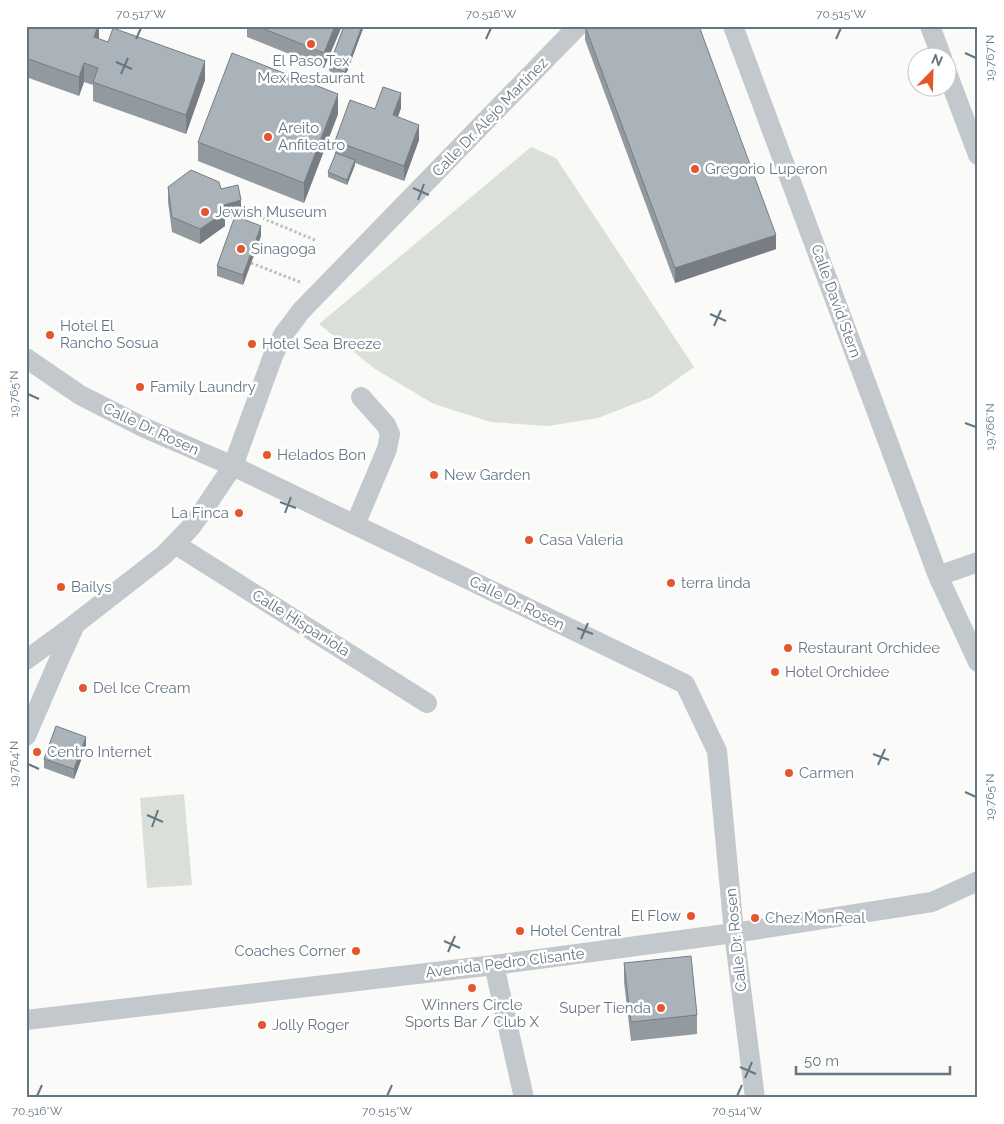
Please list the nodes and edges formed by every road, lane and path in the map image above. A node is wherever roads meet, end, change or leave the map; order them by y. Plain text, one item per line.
1 (578, 26) edge
2 (733, 26) edge
3 (930, 26) edge
4 (938, 48) edge
5 (956, 97) edge
6 (978, 155) edge
7 (239, 208) edge
8 (317, 241) dead end
9 (251, 263) edge
10 (300, 282) dead end
11 (26, 358) edge
12 (361, 397) dead end
13 (233, 466) junction
14 (355, 525) junction
15 (175, 544) junction
16 (978, 562) edge
17 (938, 576) junction
18 (74, 625) junction
19 (26, 660) edge
20 (978, 662) edge
21 (427, 703) dead end
22 (26, 736) edge
23 (978, 881) edge
24 (734, 933) junction
25 (494, 964) junction
26 (26, 1020) edge
27 (524, 1098) edge
28 (755, 1098) edge

1 - 13 street, Calle Dr. Alejo Martínez
2 - 17 street, Calle David Stern
3 - 4 street
5 - 6 street
7 - 8 path
9 - 10 path
11 - 13 street, Calle Dr. Rosen
12 - 14 street
13 - 14 street, Calle Dr. Rosen
13 - 15 street, Calle Dr. Alejo Martínez
14 - 24 street, Calle Dr. Rosen
15 - 18 street, Calle Dr. Alejo Martínez
15 - 21 street, Calle Hispaniola
16 - 17 street
17 - 20 street, Calle David Stern
18 - 19 street, Calle Dr. Alejo Martínez
18 - 22 street
23 - 24 street, Avenida Pedro Clisante
24 - 25 street, Avenida Pedro Clisante
24 - 28 street, Calle Dr. Rosen
25 - 26 street, Avenida Pedro Clisante
25 - 27 street

